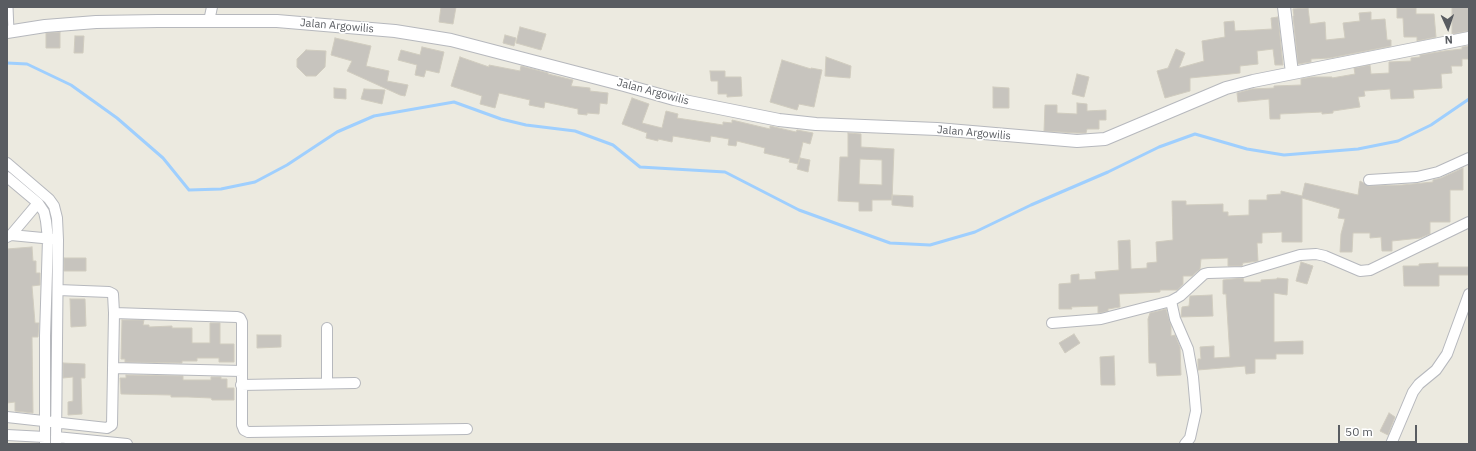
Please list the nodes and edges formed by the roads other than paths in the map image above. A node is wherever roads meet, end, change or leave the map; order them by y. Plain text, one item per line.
1 (10, 7) edge
2 (212, 7) edge
3 (1284, 9) edge
4 (208, 21) junction
5 (9, 31) edge
6 (1469, 38) edge
7 (1292, 74) junction
8 (1469, 158) edge
9 (7, 163) edge
10 (7, 177) edge
11 (1369, 180) dead end
12 (38, 203) junction
13 (1469, 222) edge
14 (9, 236) edge
15 (48, 239) junction
16 (58, 240) junction
17 (58, 290) junction
18 (1469, 294) edge
19 (1171, 301) junction
20 (114, 314) junction
21 (1052, 323) dead end
22 (327, 328) dead end
23 (45, 336) junction
24 (57, 336) junction
25 (114, 368) junction
26 (242, 371) junction
27 (327, 383) junction
28 (356, 383) dead end
29 (242, 385) junction
30 (7, 417) edge
31 (51, 422) junction
32 (467, 429) dead end
33 (7, 434) edge
34 (50, 441) edge
35 (127, 444) edge
36 (1185, 444) edge
37 (1390, 444) edge

1 - 5 lane
2 - 4 street
3 - 7 street
4 - 5 street, Jalan Argowilis
4 - 7 street, Jalan Argowilis
6 - 7 street, Jalan Argowilis
8 - 11 street
9 - 16 street
10 - 12 street
12 - 14 street
12 - 15 street
13 - 19 street
14 - 15 street
15 - 16 street
15 - 23 street
16 - 17 street
17 - 20 street
17 - 24 street
18 - 37 street
19 - 21 street
19 - 36 street
20 - 25 street
20 - 26 street
22 - 27 street
23 - 24 street
23 - 31 street
24 - 31 street
25 - 26 street
25 - 31 street
26 - 29 street
27 - 28 street
27 - 29 street
29 - 32 street
30 - 31 street
31 - 34 street
33 - 34 street
34 - 35 street

